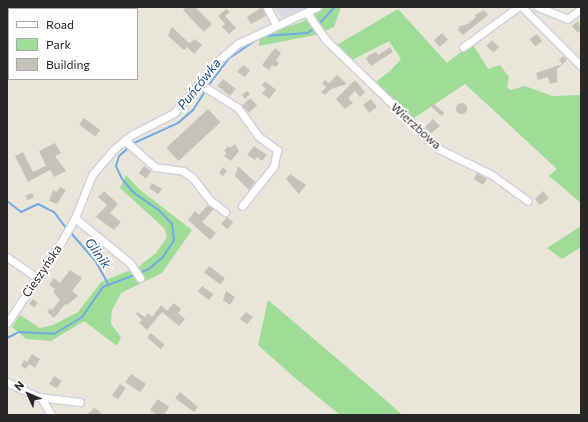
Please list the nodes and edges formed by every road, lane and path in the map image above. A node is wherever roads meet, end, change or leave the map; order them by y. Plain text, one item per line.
1 (267, 7) edge
2 (317, 7) edge
3 (518, 7) edge
4 (522, 7) edge
5 (538, 7) edge
6 (581, 9) edge
7 (307, 13) junction
8 (276, 25) junction
9 (463, 47) dead end
10 (581, 66) edge
11 (202, 86) junction
12 (127, 144) junction
13 (528, 201) dead end
14 (242, 206) dead end
15 (225, 212) dead end
16 (75, 218) junction
17 (7, 257) edge
18 (138, 274) dead end
19 (37, 278) junction
20 (7, 323) edge
21 (7, 382) edge
22 (41, 398) junction
23 (80, 402) dead end
24 (51, 414) edge

1 - 8 street
2 - 7 street, Cieszyńska
3 - 9 street
4 - 10 street
5 - 6 street
7 - 8 street, Cieszyńska
7 - 13 street, Wierzbowa
8 - 11 street, Cieszyńska
11 - 12 street, Cieszyńska
11 - 14 street
12 - 15 street
12 - 16 street, Cieszyńska
16 - 18 street
16 - 19 street, Cieszyńska
17 - 19 street
19 - 20 street, Cieszyńska
21 - 22 street
22 - 23 street
22 - 24 street

